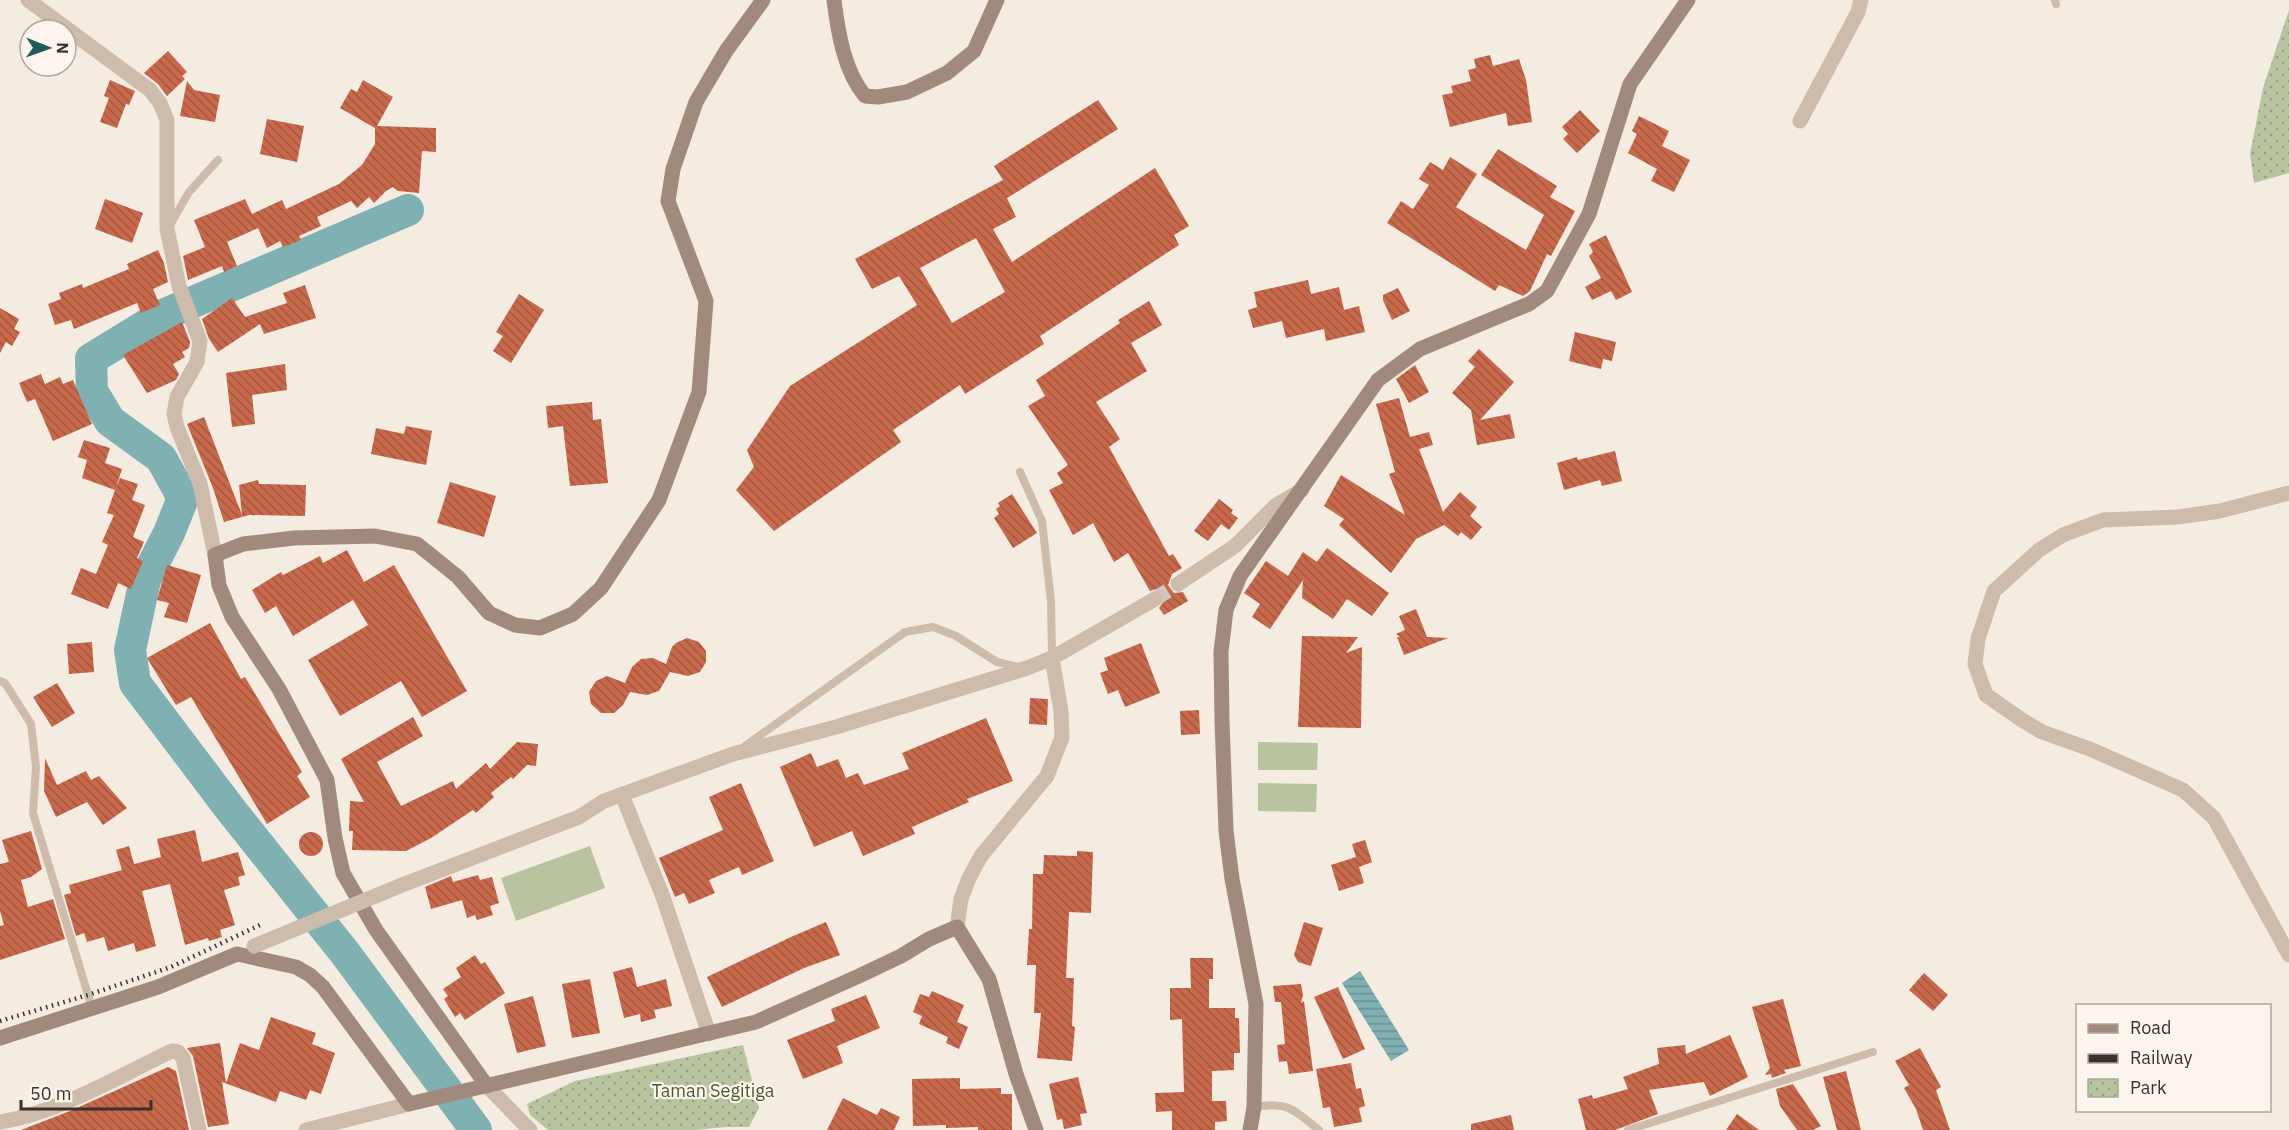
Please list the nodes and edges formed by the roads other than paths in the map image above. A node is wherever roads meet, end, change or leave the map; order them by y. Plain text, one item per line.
1 (28, 0) edge
2 (763, 0) edge
3 (834, 0) edge
4 (997, 0) edge
5 (1688, 0) edge
6 (1861, 0) edge
7 (1800, 121) dead end
8 (218, 160) dead end
9 (167, 229) junction
10 (1020, 472) dead end
11 (1302, 490) junction
12 (2289, 493) edge
13 (215, 555) junction
14 (1178, 584) tunnel mouth
15 (1155, 599) tunnel mouth
16 (1052, 658) junction
17 (1027, 668) junction
18 (0, 681) edge
19 (733, 754) junction
20 (622, 795) junction
21 (957, 927) junction
22 (237, 954) junction
23 (2289, 955) edge
24 (92, 1008) junction
25 (709, 1034) junction
26 (0, 1038) edge
27 (1873, 1052) dead end
28 (487, 1086) junction
29 (409, 1104) junction
30 (1254, 1107) junction
31 (0, 1122) edge
32 (200, 1130) edge
33 (306, 1130) edge
34 (530, 1130) edge
35 (1036, 1130) edge
36 (1250, 1130) edge
37 (1319, 1130) edge
38 (1628, 1130) edge

1 - 9 street
2 - 13 main road
3 - 4 main road
5 - 11 main road
6 - 7 street
8 - 9 lane
9 - 13 street
10 - 16 lane
11 - 14 street
11 - 30 main road
12 - 23 street
13 - 28 main road
15 - 16 street
16 - 17 street
16 - 21 street
17 - 19 street
17 - 19 lane
18 - 24 lane
19 - 20 street
20 - 22 street, bridge
20 - 25 street
21 - 25 main road
21 - 35 main road
22 - 24 main road
22 - 29 main road
24 - 26 main road
25 - 28 main road
27 - 38 lane
28 - 29 main road
28 - 34 street
29 - 33 street
30 - 36 main road
30 - 37 lane
31 - 32 street

